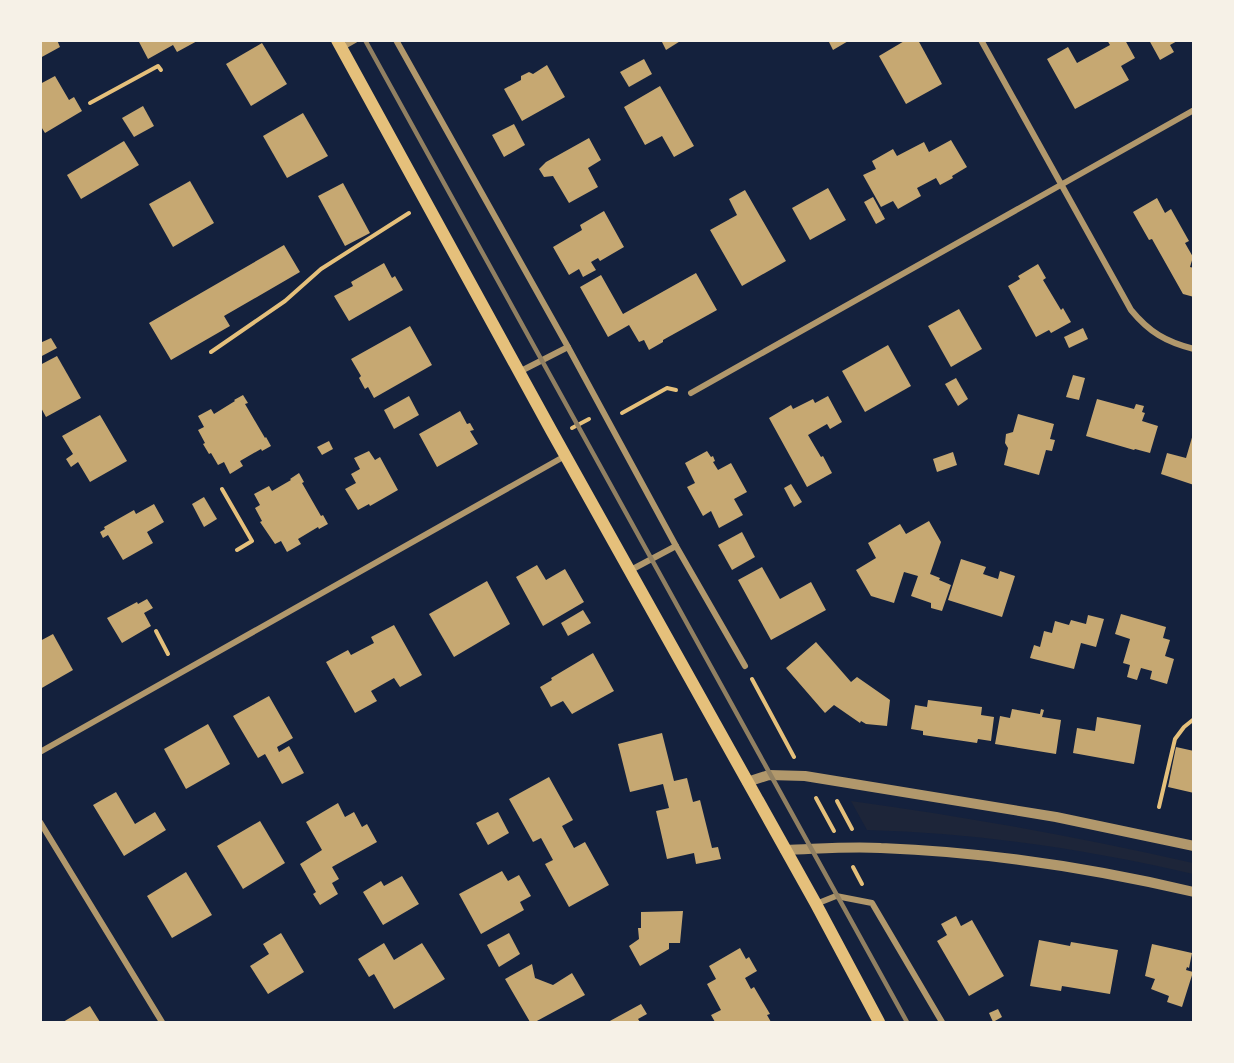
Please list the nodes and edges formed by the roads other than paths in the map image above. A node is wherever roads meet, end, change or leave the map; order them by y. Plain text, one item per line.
1 (355, 40) edge
2 (396, 40) edge
3 (981, 40) edge
4 (339, 44) edge
5 (1194, 110) edge
6 (1061, 184) junction
7 (568, 347) junction
8 (1194, 349) edge
9 (519, 372) junction
10 (691, 393) road end
11 (566, 456) junction
12 (676, 546) junction
13 (629, 571) junction
14 (745, 666) road end
15 (40, 752) edge
16 (747, 782) junction
17 (40, 822) edge
18 (1194, 846) edge
19 (785, 850) junction
20 (1194, 892) edge
21 (816, 904) junction
22 (162, 1023) edge
23 (879, 1023) edge
24 (942, 1023) edge

1 - 4 street
2 - 7 street
3 - 6 street
4 - 9 main road
5 - 6 street
6 - 8 street
6 - 10 street
7 - 9 street
7 - 12 street
9 - 11 main road
11 - 13 main road
11 - 15 street
12 - 13 street
12 - 14 street
13 - 16 main road
16 - 18 street
16 - 19 main road
17 - 22 street
19 - 20 street
19 - 21 main road
21 - 23 main road
21 - 24 street

